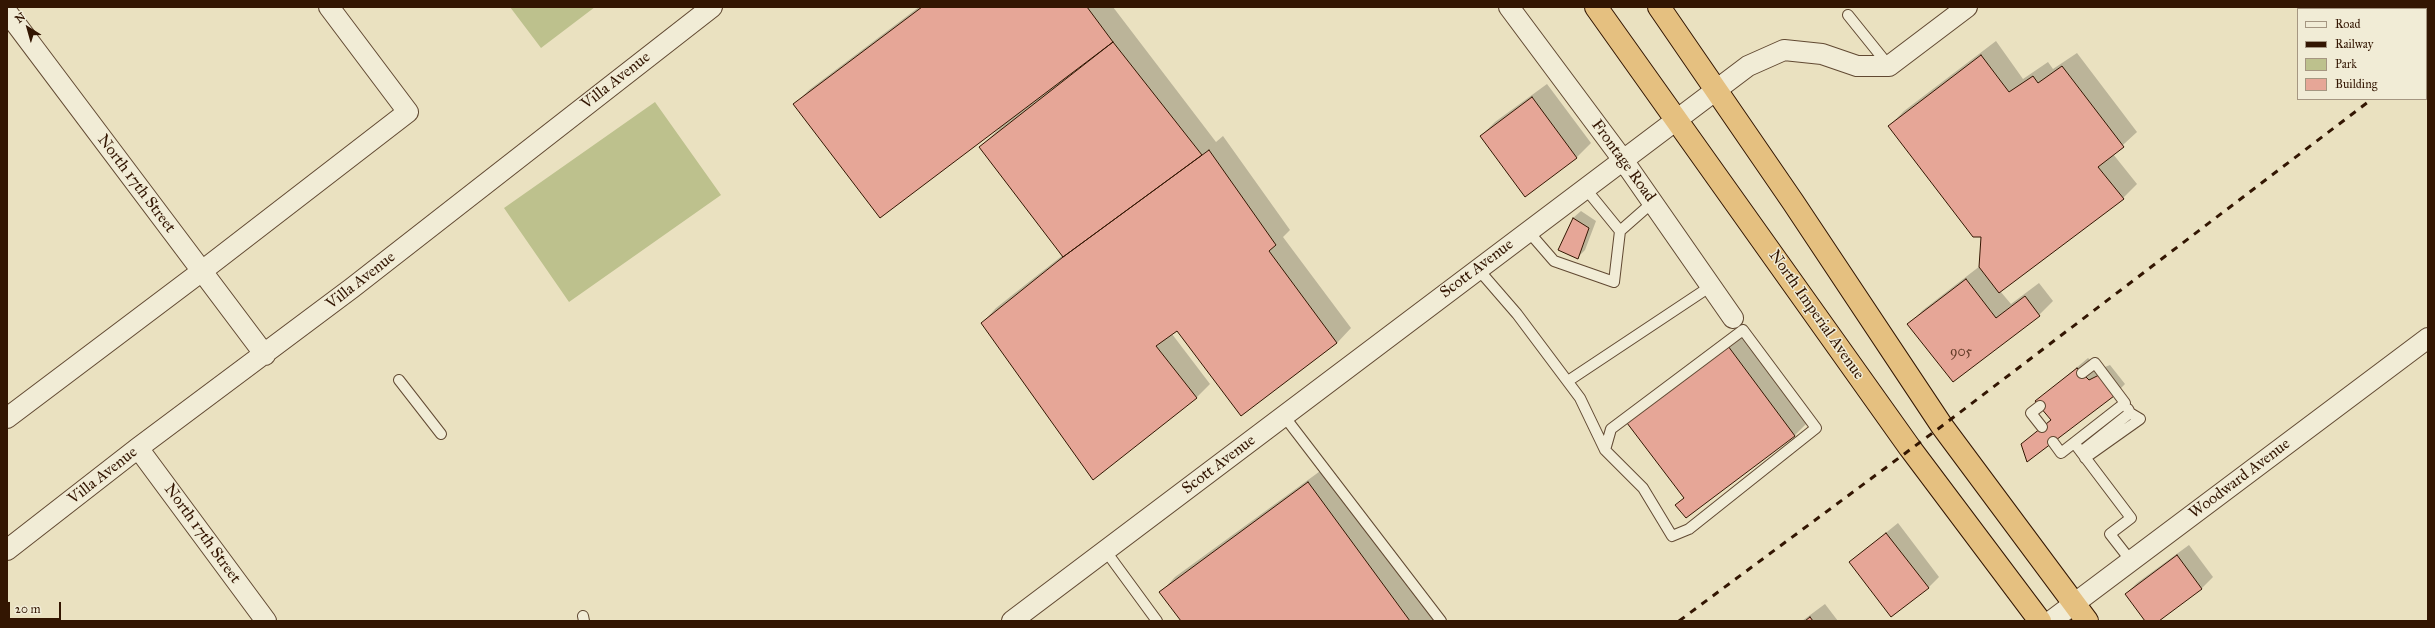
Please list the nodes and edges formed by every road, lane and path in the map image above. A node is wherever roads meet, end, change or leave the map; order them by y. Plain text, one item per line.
1 (329, 7) edge
2 (712, 7) edge
3 (1508, 7) edge
4 (1596, 7) edge
5 (1659, 7) edge
6 (1967, 7) edge
7 (7, 12) edge
8 (1848, 15) dead end
9 (1889, 66) junction
10 (1715, 90) junction
11 (1677, 119) junction
12 (1623, 160) junction
13 (1585, 188) junction
14 (1652, 202) junction
15 (1528, 231) junction
16 (1620, 231) junction
17 (1478, 269) junction
18 (202, 271) junction
19 (1711, 286) junction
20 (1738, 324) junction
21 (2428, 338) edge
22 (265, 355) junction
23 (2082, 373) dead end
24 (399, 380) dead end
25 (1568, 381) junction
26 (2125, 403) junction
27 (2040, 406) dead end
28 (1284, 416) junction
29 (7, 418) edge
30 (2042, 427) dead end
31 (441, 434) dead end
32 (2053, 442) dead end
33 (138, 448) junction
34 (1605, 450) junction
35 (2080, 451) junction
36 (7, 550) edge
37 (1106, 550) junction
38 (2131, 561) junction
39 (2074, 604) junction
40 (2041, 620) edge
41 (266, 621) edge
42 (1012, 621) edge
43 (1156, 621) edge
44 (1441, 621) edge
45 (2087, 621) edge

1 - 18 street
2 - 22 street, Villa Avenue
3 - 12 street, Frontage Road
4 - 11 highway, North Imperial Avenue
5 - 10 highway
6 - 9 street
7 - 18 street, North 17th Street
8 - 9 lane
9 - 10 street, Scott Avenue
10 - 11 street, Scott Avenue
10 - 39 highway
11 - 12 street, Scott Avenue
11 - 40 highway, North Imperial Avenue
12 - 13 street, Scott Avenue
12 - 14 street, Frontage Road
13 - 15 street, Scott Avenue
13 - 16 lane
14 - 16 lane
14 - 19 street, Frontage Road
15 - 16 lane
15 - 17 street, Scott Avenue
17 - 25 lane
17 - 28 street, Scott Avenue
18 - 22 street, North 17th Street
18 - 29 street
19 - 20 street, Frontage Road
19 - 25 lane
20 - 34 lane
20 - 34 lane
21 - 38 street, Woodward Avenue
22 - 33 street, Villa Avenue
23 - 26 lane
24 - 31 lane
25 - 34 lane
26 - 35 lane
26 - 35 lane
27 - 30 lane
28 - 37 street, Scott Avenue
28 - 44 lane
32 - 35 lane
33 - 36 street, Villa Avenue
33 - 41 street, North 17th Street
35 - 38 lane
37 - 42 street, Scott Avenue
37 - 43 lane
38 - 39 street, Woodward Avenue
39 - 40 street, Woodward Avenue
39 - 45 highway

